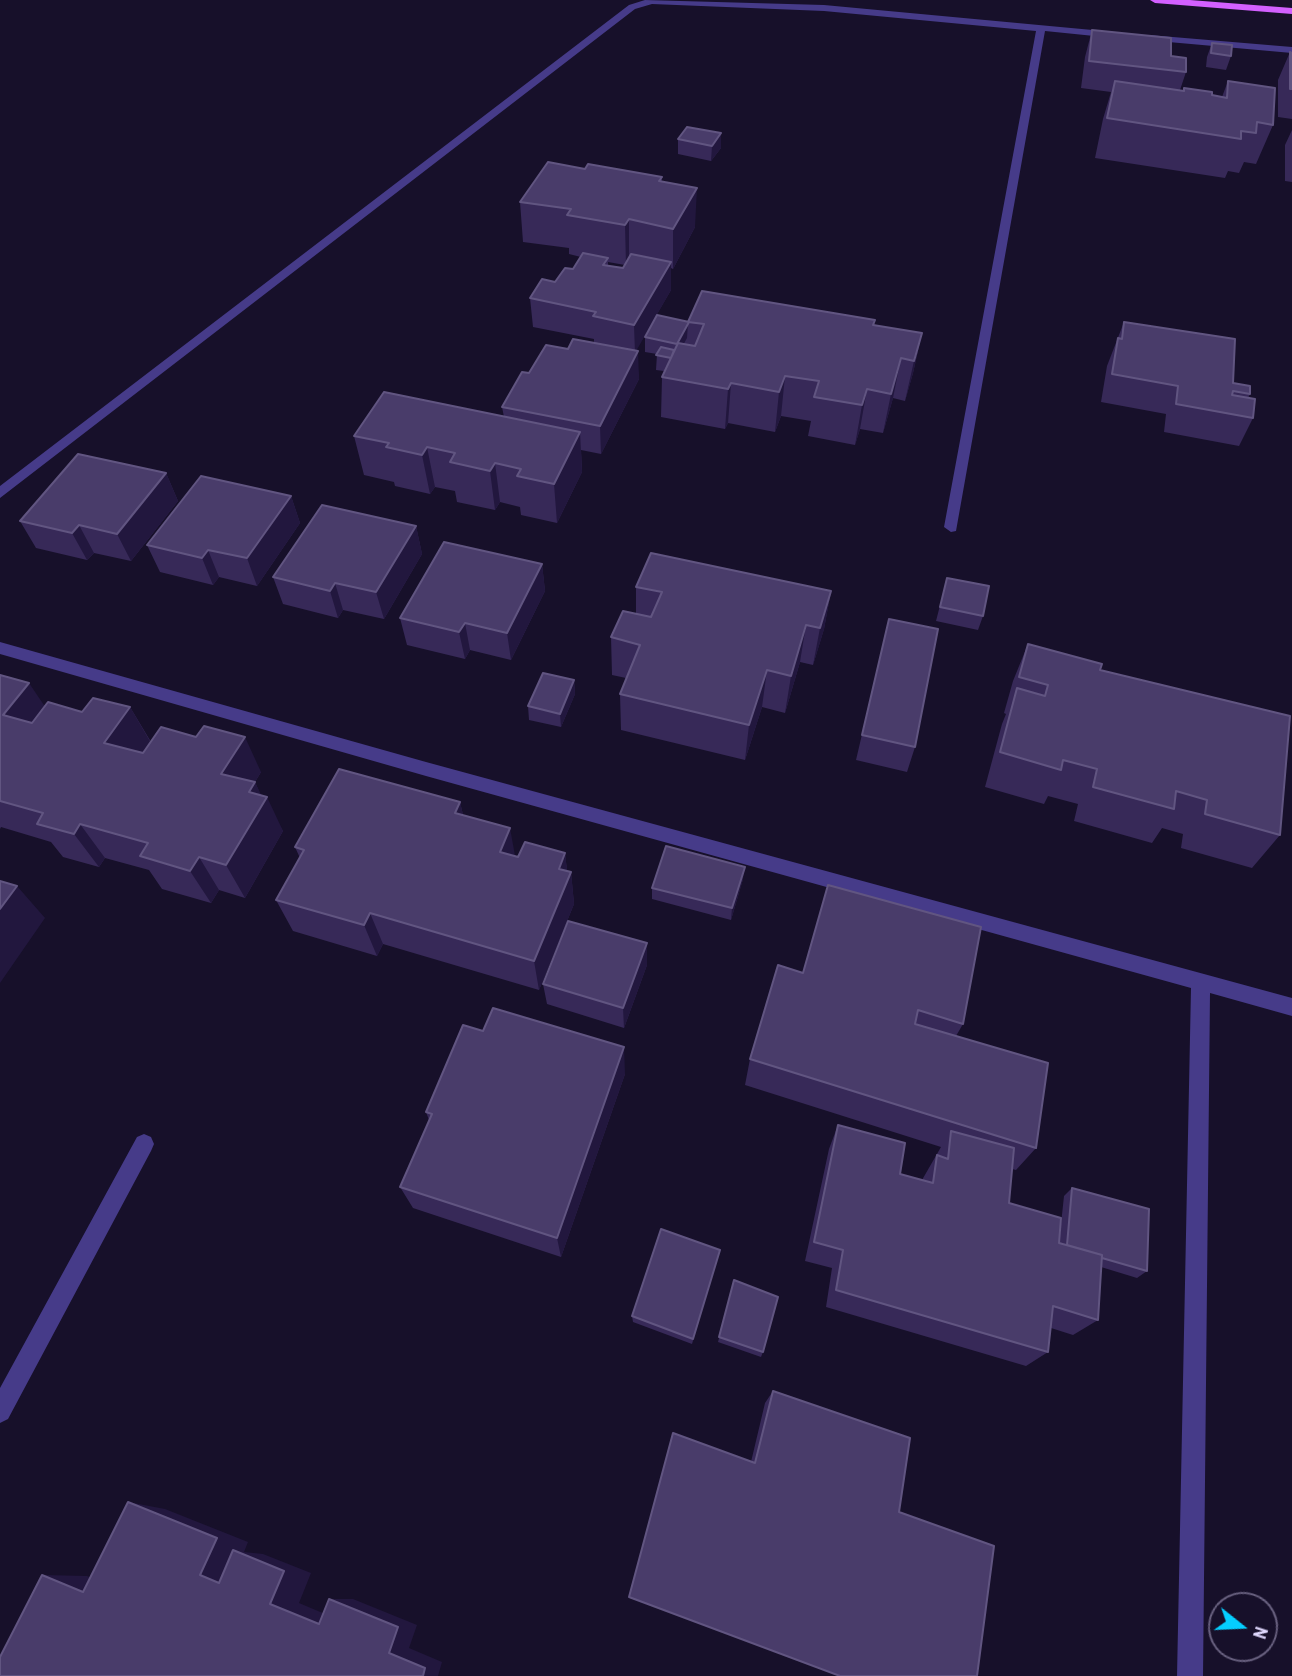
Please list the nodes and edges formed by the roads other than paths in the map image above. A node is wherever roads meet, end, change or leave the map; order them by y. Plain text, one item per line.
1 (1154, 0) edge
2 (1292, 11) edge
3 (1041, 29) junction
4 (1125, 36) edge
5 (1139, 37) edge
6 (1292, 50) edge
7 (0, 493) edge
8 (951, 527) dead end
9 (0, 648) edge
10 (1201, 982) junction
11 (1292, 1007) edge
12 (144, 1144) dead end
13 (0, 1411) edge
14 (1190, 1676) edge

1 - 2 main road
3 - 4 street
3 - 7 street
3 - 8 street
5 - 6 street
9 - 10 street
10 - 11 street
10 - 14 street
12 - 13 street

